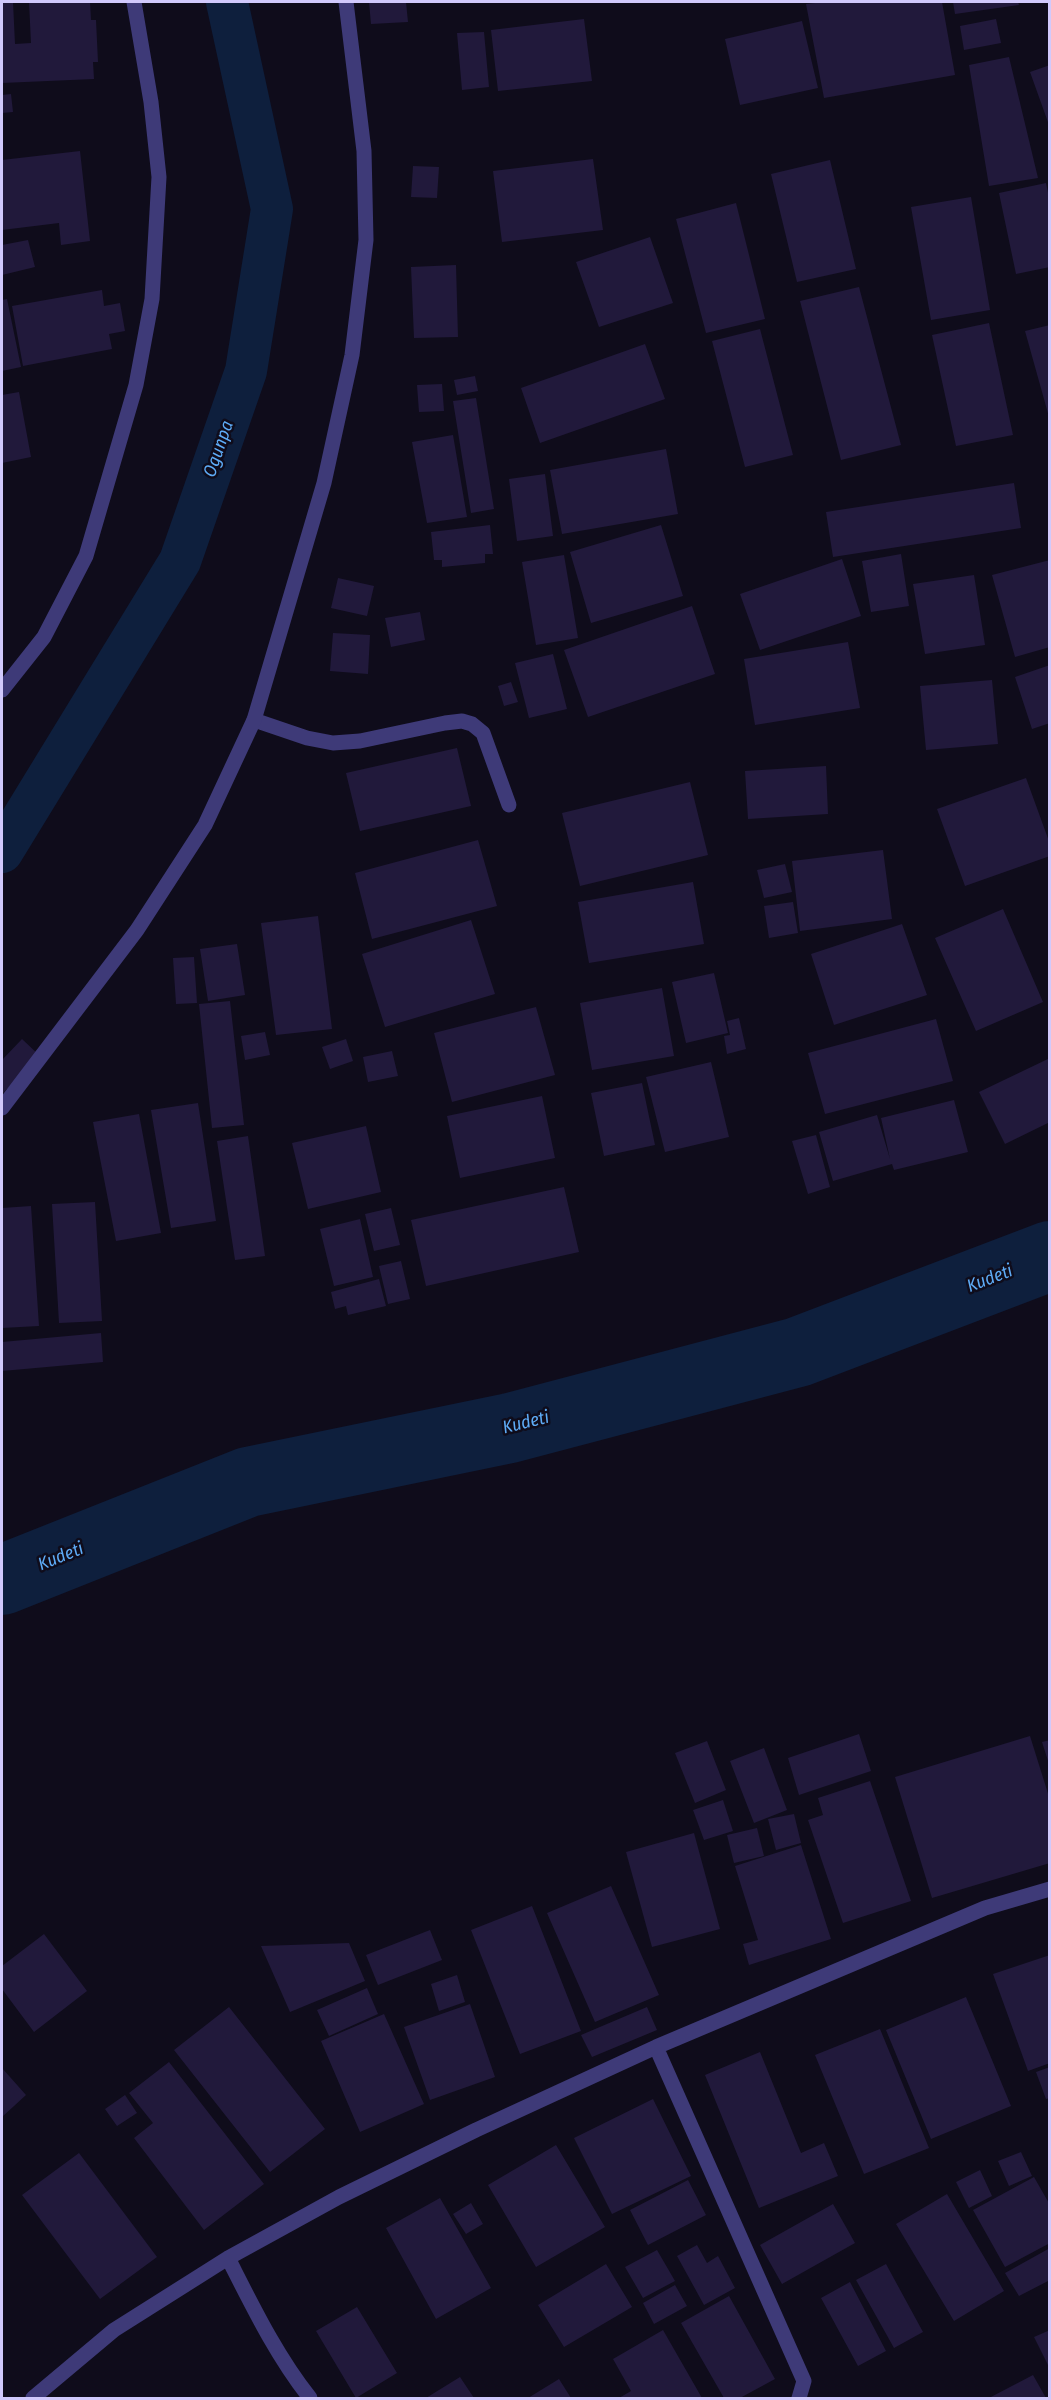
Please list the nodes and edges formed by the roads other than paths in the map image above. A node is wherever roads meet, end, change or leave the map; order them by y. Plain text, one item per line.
1 (134, 2) edge
2 (346, 2) edge
3 (2, 690) edge
4 (254, 720) junction
5 (508, 805) dead end
6 (2, 1108) edge
7 (1050, 1888) edge
8 (656, 2047) junction
9 (228, 2258) junction
10 (33, 2398) edge
11 (310, 2398) edge
12 (799, 2398) edge

1 - 3 street
2 - 4 street
4 - 5 street
4 - 6 street
7 - 8 street
8 - 9 street
8 - 12 street
9 - 10 street
9 - 11 street

